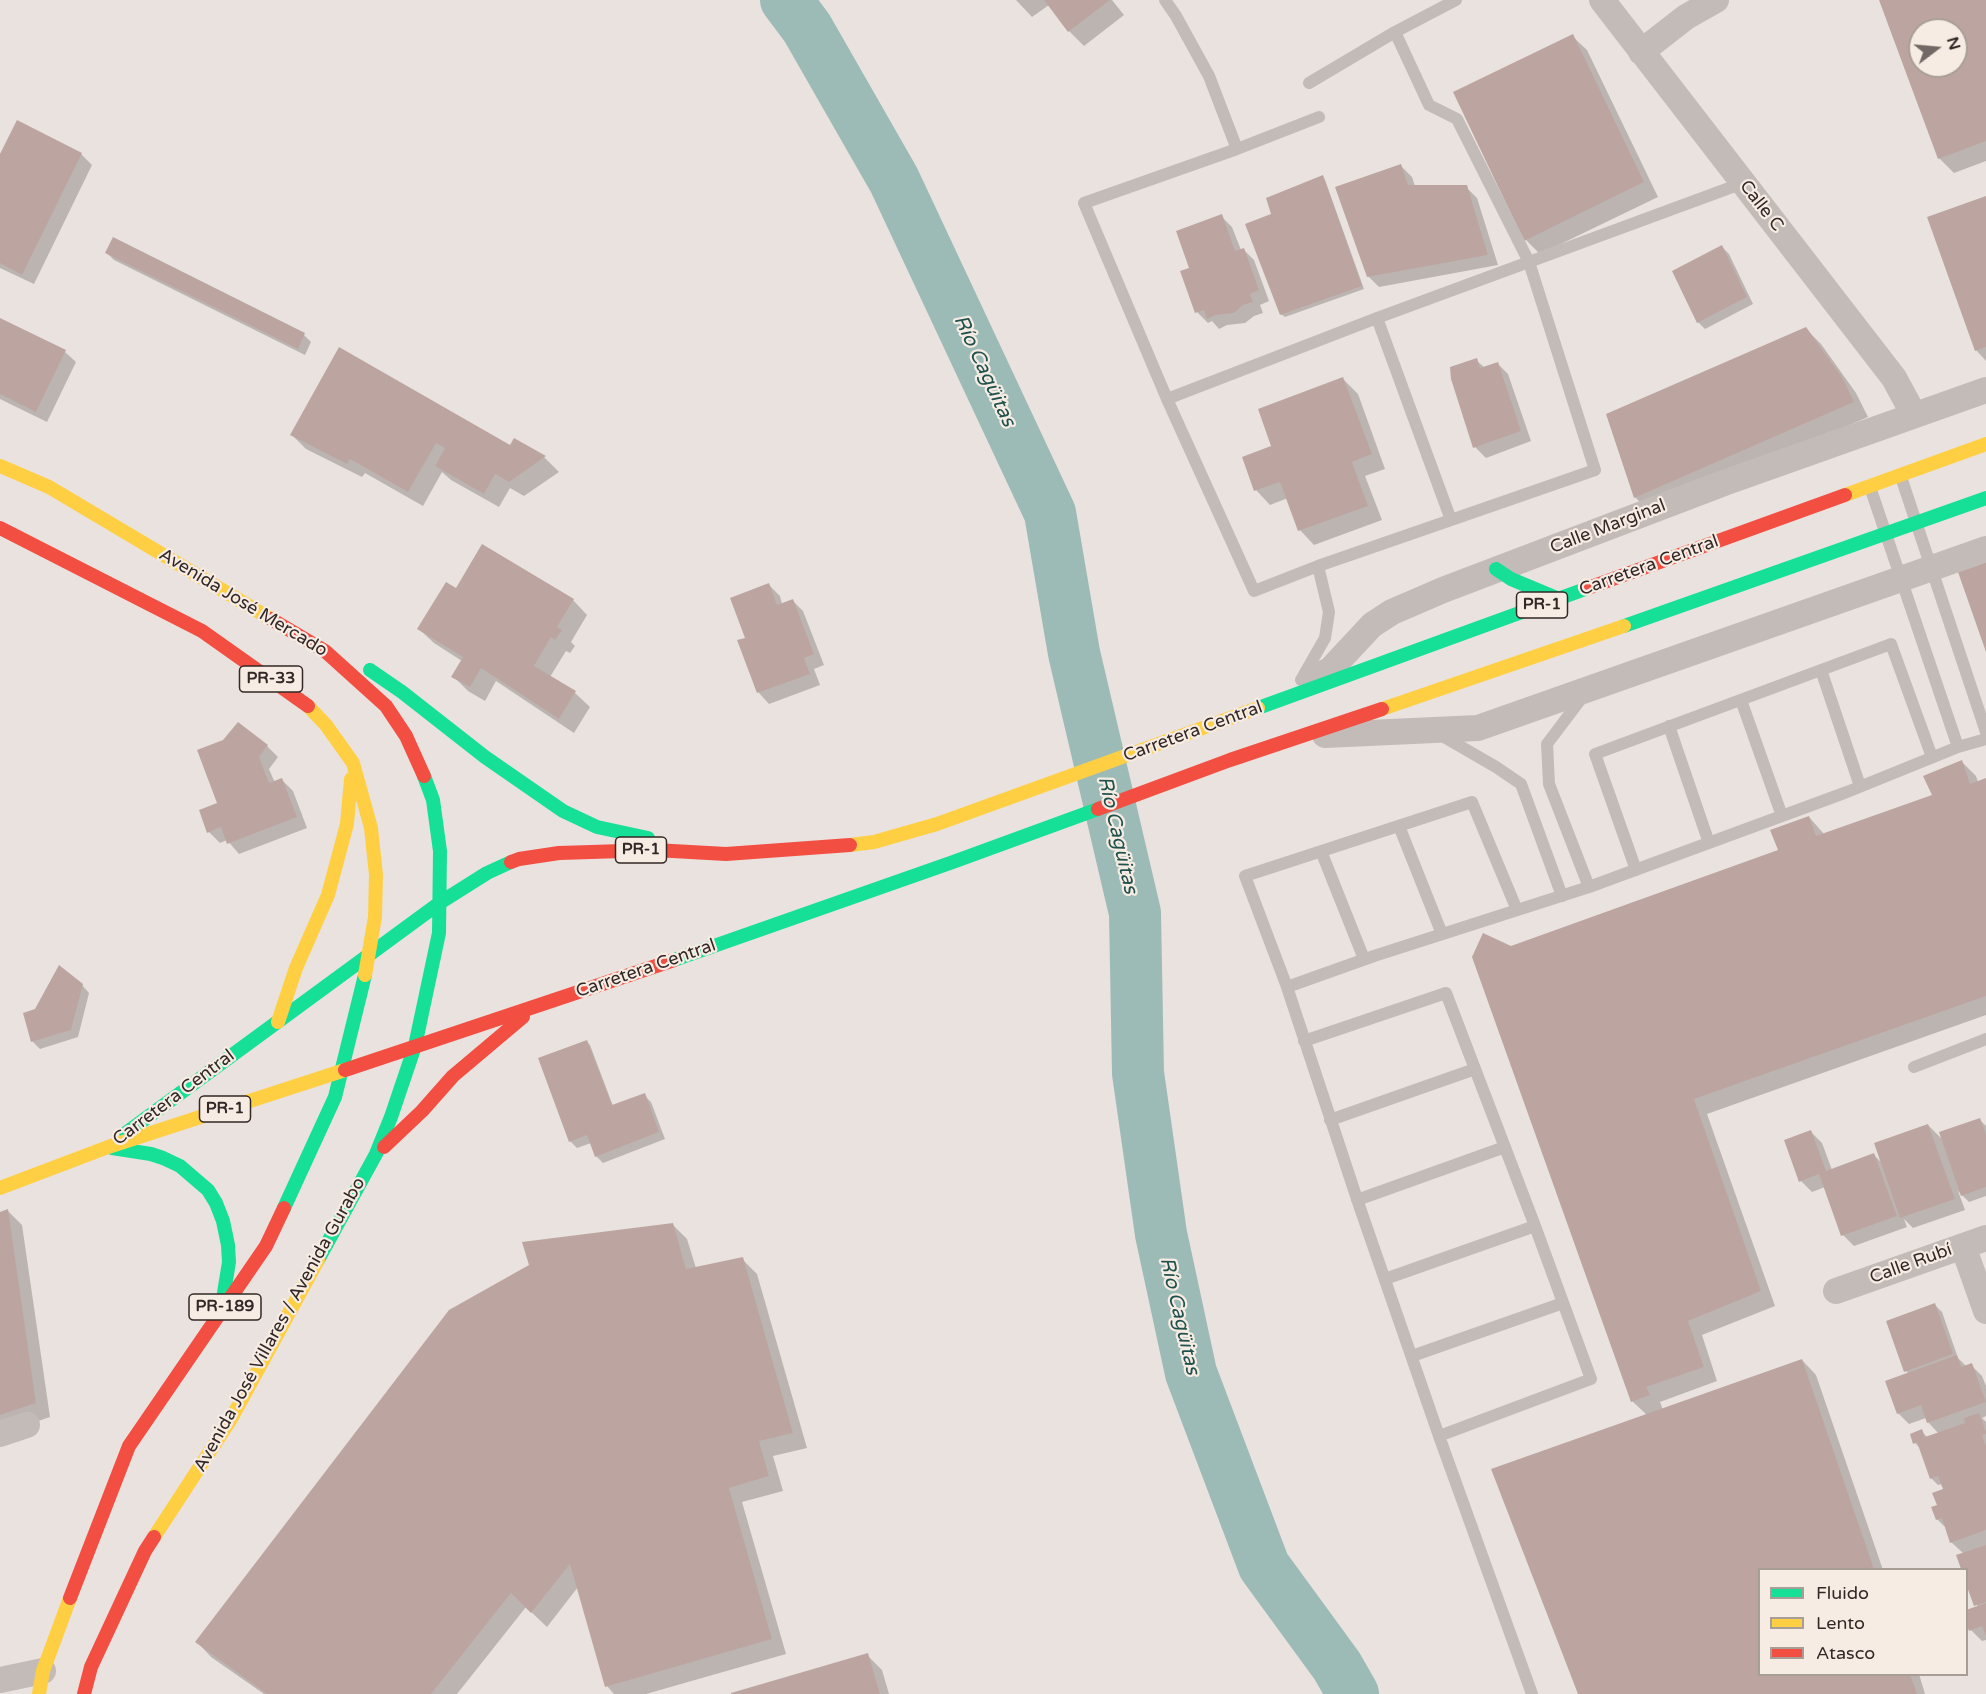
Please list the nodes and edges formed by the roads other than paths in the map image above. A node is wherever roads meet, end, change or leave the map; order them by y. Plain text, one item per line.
1 (1165, 0) edge
2 (1456, 0) edge
3 (1602, 0) edge
4 (1716, 0) edge
5 (1395, 32) junction
6 (1641, 52) junction
7 (1309, 83) dead end
8 (1319, 117) dead end
9 (1237, 149) junction
10 (1743, 183) junction
11 (1529, 262) junction
12 (1377, 318) junction
13 (1986, 390) edge
14 (1167, 399) junction
15 (1914, 415) junction
16 (1986, 444) edge
17 (0, 466) edge
18 (1900, 475) junction
19 (1869, 486) junction
20 (1986, 498) edge
21 (1451, 520) junction
22 (1916, 523) junction
23 (0, 528) edge
24 (1886, 533) junction
25 (1986, 549) edge
26 (1318, 566) junction
27 (1933, 568) junction
28 (1496, 569) junction
29 (1901, 581) junction
30 (1559, 599) junction
31 (325, 651) junction
32 (1821, 670) junction
33 (1298, 686) junction
34 (1589, 689) junction
35 (1741, 700) junction
36 (1256, 710) junction
37 (1669, 726) junction
38 (1432, 730) junction
39 (1986, 732) edge
40 (1301, 736) junction
41 (1986, 739) edge
42 (1958, 747) junction
43 (1932, 757) junction
44 (353, 763) junction
45 (1860, 786) junction
46 (1782, 816) junction
47 (1399, 826) junction
48 (1709, 843) junction
49 (1321, 851) junction
50 (726, 854) junction
51 (1636, 870) junction
52 (1589, 887) junction
53 (1562, 896) junction
54 (441, 902) junction
55 (1517, 910) junction
56 (1442, 934) junction
57 (370, 953) junction
58 (1364, 959) junction
59 (1287, 987) junction
60 (552, 1001) junction
61 (278, 1022) junction
62 (1986, 1039) edge
63 (1304, 1041) junction
64 (415, 1046) junction
65 (1914, 1066) dead end
66 (1475, 1069) junction
67 (342, 1071) junction
68 (1330, 1120) junction
69 (108, 1147) junction
70 (1505, 1147) junction
71 (376, 1155) junction
72 (0, 1188) edge
73 (1357, 1200) junction
74 (1535, 1226) junction
75 (1974, 1242) edge
76 (1385, 1279) junction
77 (1836, 1292) dead end
78 (1563, 1303) junction
79 (1986, 1311) edge
80 (221, 1313) junction
81 (1412, 1356) junction
82 (27, 1425) dead end
83 (0, 1434) edge
84 (1438, 1436) junction
85 (0, 1680) edge
86 (41, 1682) edge
87 (84, 1694) edge
88 (1532, 1694) edge

1 - 9 lane
2 - 5 lane
3 - 6 street, Calle C
4 - 6 street
5 - 7 lane
5 - 11 lane
6 - 10 street, Calle C
8 - 9 lane
9 - 14 lane
10 - 11 lane
10 - 15 street, Calle C
11 - 12 lane
11 - 21 lane
12 - 14 lane
12 - 21 lane
13 - 15 street, Calle Marginal
14 - 26 lane
15 - 28 street, Calle Marginal
16 - 18 main road, Carretera Central / PR-1
17 - 31 main road, Avenida José Mercado / PR-33
18 - 19 main road, Carretera Central / PR-1
18 - 22 lane
19 - 24 lane
19 - 30 main road, Carretera Central / PR-1
20 - 22 main road, Carretera Central / PR-1
21 - 26 lane
22 - 24 main road, Carretera Central / PR-1
22 - 27 lane
23 - 44 main road, PR-33
24 - 29 lane
24 - 40 main road, Carretera Central / PR-1
25 - 27 street
26 - 33 lane
27 - 29 street
27 - 39 lane
28 - 30 main road
28 - 33 street, Calle Marginal
29 - 34 street
29 - 42 lane
30 - 36 main road, Carretera Central / PR-1
31 - 50 main road
31 - 54 main road, Avenida José Mercado / PR-33
32 - 35 lane
32 - 43 lane
32 - 45 lane
33 - 36 street, Calle Marginal
34 - 38 street
34 - 52 lane
35 - 37 lane
35 - 46 lane
36 - 50 main road, Carretera Central / PR-1
37 - 48 lane
37 - 51 lane
38 - 40 street
38 - 53 lane
40 - 60 main road, Carretera Central / PR-1
41 - 42 lane
42 - 43 lane
43 - 45 lane
44 - 57 main road, PR-33
44 - 61 main road
45 - 46 lane
46 - 48 lane
47 - 49 lane
47 - 55 lane
47 - 56 lane
48 - 51 lane
49 - 58 lane
49 - 59 lane
50 - 54 main road, Carretera Central / PR-1
51 - 52 lane
52 - 53 lane
53 - 55 lane
54 - 57 main road, Carretera Central / PR-1
54 - 64 main road, Avenida José Mercado / PR-33
55 - 56 lane
56 - 58 lane
57 - 61 main road, Carretera Central / PR-1
57 - 67 main road, PR-33
58 - 59 lane
59 - 63 lane
60 - 64 main road, Carretera Central / PR-1
60 - 71 main road
61 - 69 main road, Carretera Central / PR-1
62 - 65 lane
63 - 66 lane
63 - 68 lane
64 - 67 main road, Carretera Central / PR-1
64 - 71 main road, Avenida José Villares / Avenida Gurabo / PR-189
66 - 68 lane
66 - 70 lane
67 - 69 main road, Carretera Central / PR-1
67 - 80 main road, PR-189
68 - 73 lane
69 - 72 main road, PR-1
69 - 80 main road
70 - 73 lane
70 - 74 lane
71 - 87 main road, Avenida José Villares / Avenida Gurabo / PR-189
73 - 76 lane
74 - 76 lane
74 - 78 lane
75 - 77 street, Calle Rubí
75 - 79 street
76 - 81 lane
78 - 81 lane
78 - 84 lane
80 - 86 main road, PR-189
81 - 84 lane
82 - 83 street
84 - 88 lane
85 - 86 street

